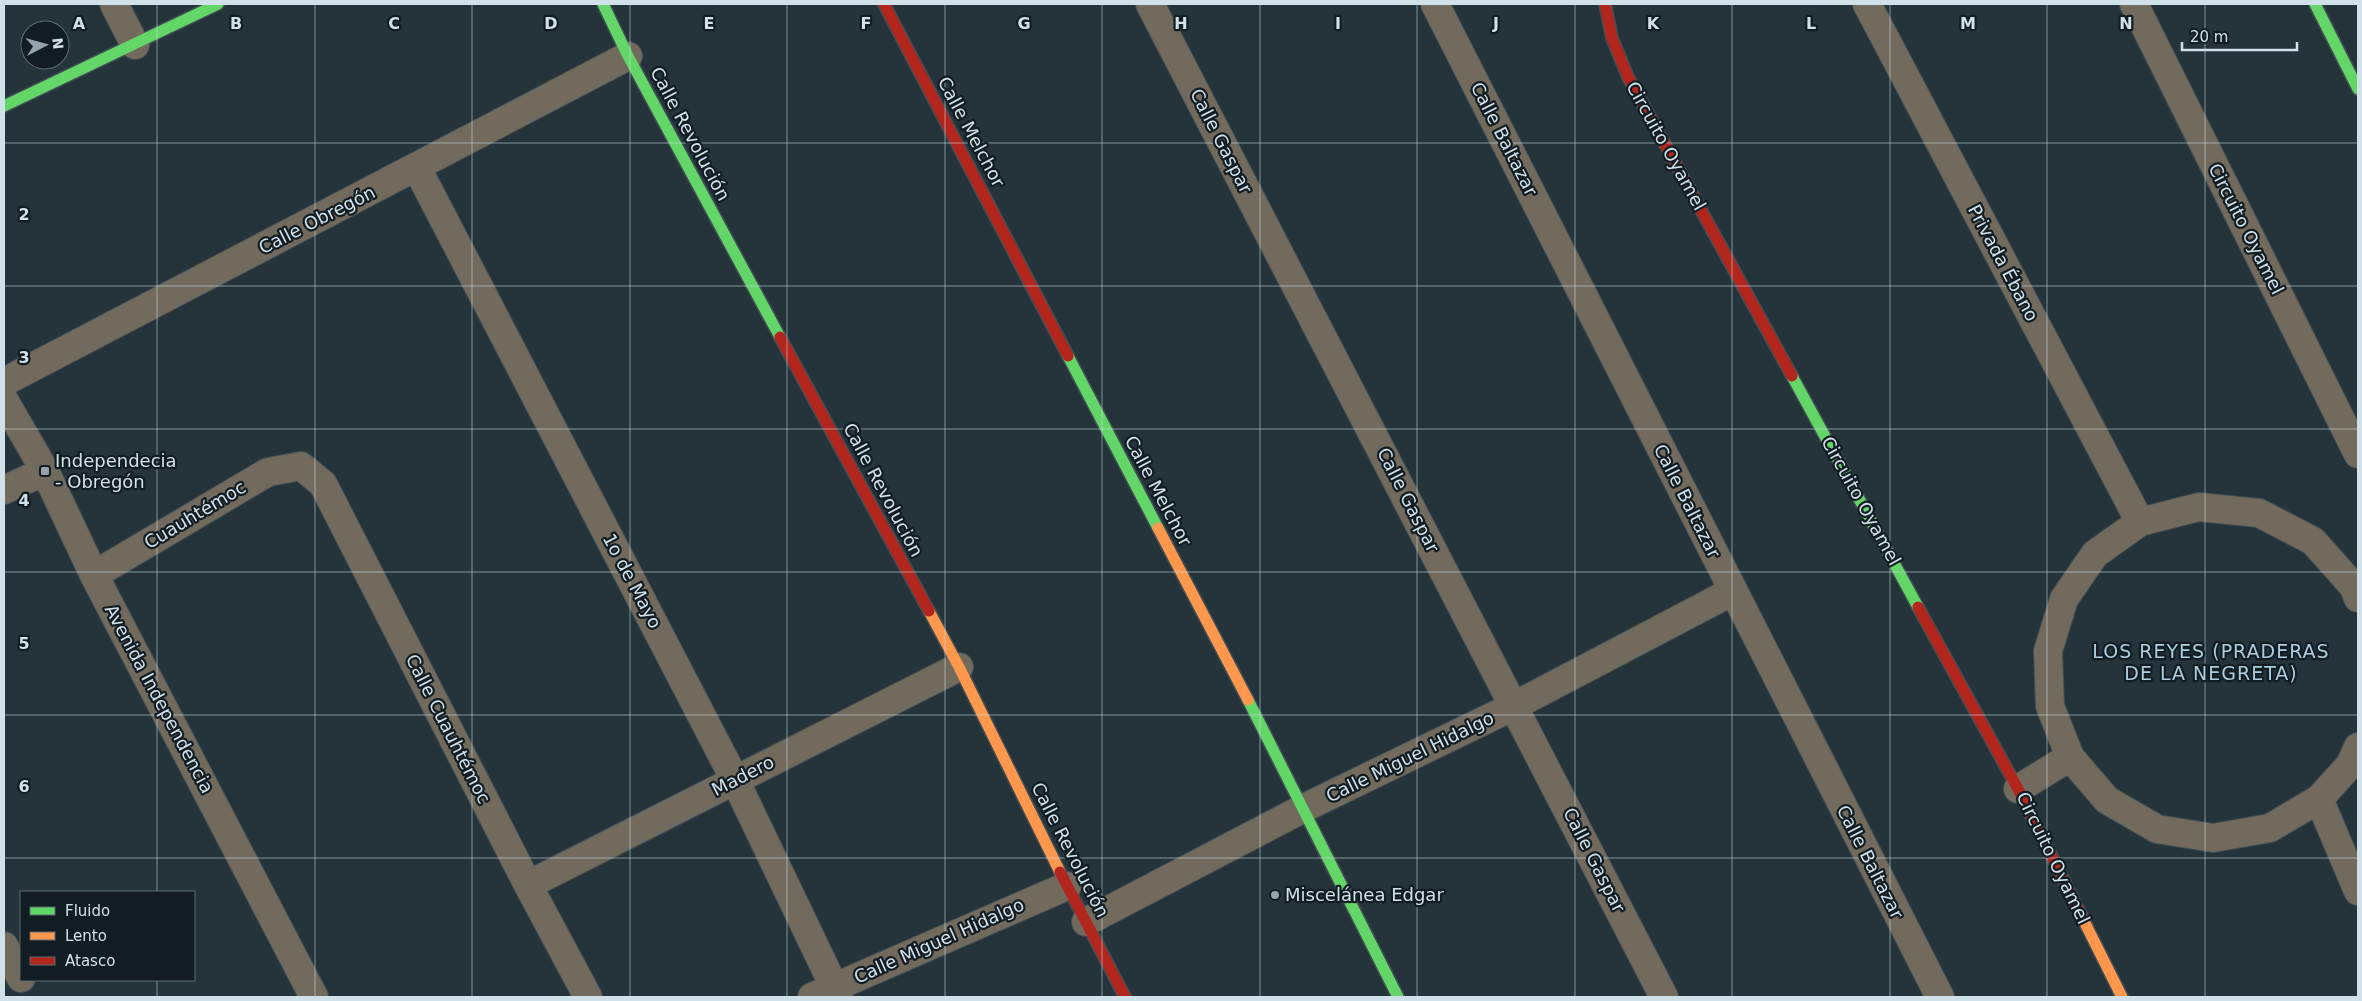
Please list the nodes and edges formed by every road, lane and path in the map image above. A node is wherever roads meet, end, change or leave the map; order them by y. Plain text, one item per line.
1 (114, 4) edge
2 (218, 4) edge
3 (603, 4) edge
4 (884, 4) edge
5 (1150, 4) edge
6 (1435, 4) edge
7 (1605, 4) edge
8 (1867, 4) edge
9 (2134, 4) edge
10 (2324, 8) edge
11 (135, 45) junction
12 (628, 56) junction
13 (2358, 89) edge
14 (4, 106) edge
15 (417, 168) junction
16 (4, 382) edge
17 (4, 400) edge
18 (2358, 454) edge
19 (301, 466) joint
20 (44, 471) junction
21 (4, 490) edge
22 (2140, 522) junction
23 (94, 575) junction
24 (2357, 589) edge
25 (1733, 591) junction
26 (959, 667) junction
27 (1514, 706) junction
28 (2358, 747) edge
29 (2070, 757) junction
30 (735, 780) junction
31 (2018, 789) junction
32 (2319, 800) junction
33 (1304, 808) junction
34 (528, 885) junction
35 (1067, 886) junction
36 (2358, 891) edge
37 (1086, 922) junction
38 (4, 946) edge
39 (20, 975) edge
40 (23, 981) edge
41 (828, 994) edge
42 (32, 997) edge
43 (314, 997) edge
44 (588, 997) edge
45 (1125, 997) edge
46 (1398, 997) edge
47 (1664, 997) edge
48 (1940, 997) edge
49 (2122, 997) edge

1 - 11 street
2 - 11 street
3 - 12 street, Calle Revolución
4 - 33 street, Calle Melchor
5 - 27 street, Calle Gaspar
6 - 25 street, Calle Baltazar
7 - 31 street, Circuito Oyamel
8 - 22 street, Privada Ébano
9 - 18 street, Circuito Oyamel
10 - 13 street
11 - 14 street
12 - 15 street, Calle Obregón
12 - 26 street, Calle Revolución
15 - 16 street, Calle Obregón
15 - 30 street, 1o de Mayo
17 - 20 street, Avenida Independencia
19 - 23 street, Cuauhtémoc
19 - 34 street, Calle Cuauhtémoc
20 - 21 street
20 - 23 street, Avenida Independencia
22 - 24 street
22 - 29 street
23 - 43 street, Avenida Independencia
25 - 27 street, Calle Miguel Hidalgo
25 - 48 street, Calle Baltazar
26 - 30 street, Madero
26 - 35 street, Calle Revolución
27 - 33 street, Calle Miguel Hidalgo
27 - 47 street, Calle Gaspar
28 - 32 street
29 - 31 street
29 - 32 street
30 - 34 street, Madero
30 - 41 street, 1o de Mayo
31 - 49 street, Circuito Oyamel
32 - 36 street
33 - 37 street, Calle Miguel Hidalgo
33 - 46 street, Calle Melchor
34 - 44 street, Calle Cuauhtémoc
35 - 37 street, Calle Revolución
35 - 41 street, Calle Miguel Hidalgo
37 - 45 street, Calle Revolución
38 - 39 street
40 - 42 street

